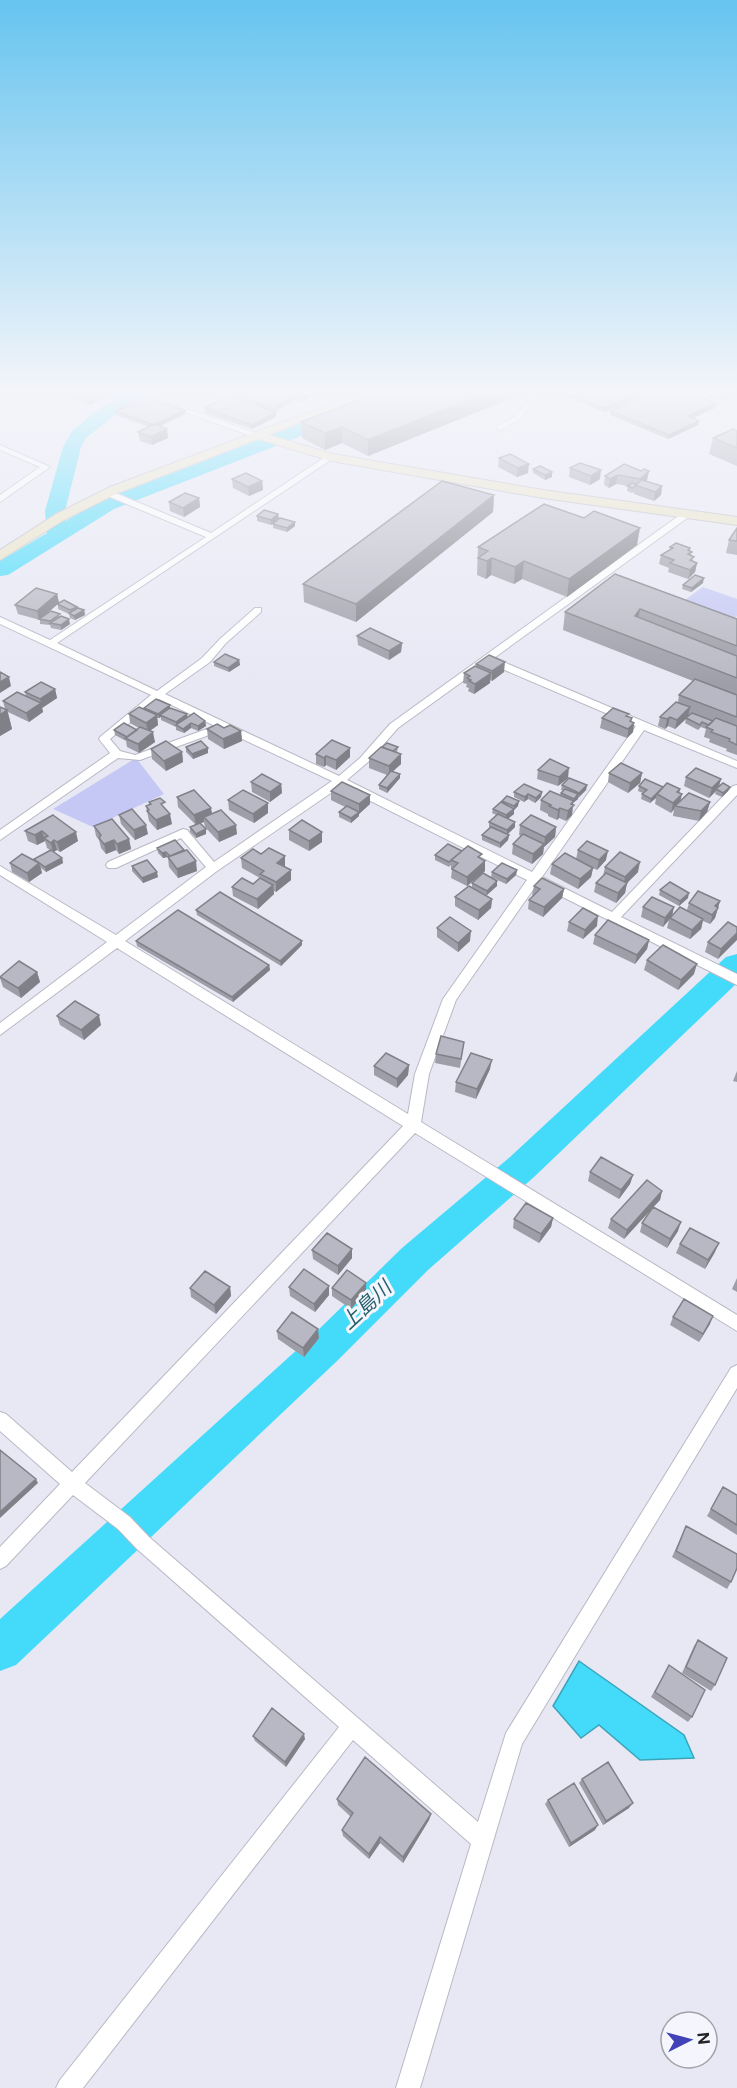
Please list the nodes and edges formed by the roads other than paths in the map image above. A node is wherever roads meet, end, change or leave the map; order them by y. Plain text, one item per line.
1 (278, 492) edge
2 (534, 492) edge
3 (108, 493) joint
4 (687, 514) junction
5 (737, 521) edge
6 (212, 536) junction
7 (0, 556) edge
8 (258, 610) dead end
9 (0, 620) edge
10 (50, 644) junction
11 (487, 659) junction
12 (158, 695) junction
13 (642, 725) junction
14 (224, 726) junction
15 (116, 754) junction
16 (737, 765) edge
17 (340, 781) junction
18 (737, 788) edge
19 (0, 836) edge
20 (112, 865) dead end
21 (213, 868) junction
22 (0, 870) edge
23 (535, 879) junction
24 (613, 918) junction
25 (115, 942) junction
26 (737, 980) edge
27 (0, 1030) edge
28 (413, 1125) junction
29 (737, 1324) edge
30 (737, 1373) edge
31 (0, 1420) edge
32 (73, 1484) junction
33 (0, 1560) edge
34 (352, 1726) junction
35 (484, 1841) junction
36 (68, 2088) edge
37 (408, 2088) edge

1 - 6 street
2 - 4 street
3 - 6 street
3 - 7 street
4 - 5 street
4 - 11 street
6 - 10 street
8 - 12 street
9 - 10 street
10 - 12 street
11 - 13 street
11 - 17 street
12 - 14 street
12 - 15 street
13 - 16 street
13 - 23 street
14 - 15 street
14 - 17 street
15 - 19 street
17 - 21 street
17 - 23 street
18 - 24 street
20 - 21 street
21 - 25 street
22 - 25 street
23 - 24 street
23 - 28 street
24 - 26 street
25 - 27 street
25 - 28 street
28 - 29 street
28 - 32 street
30 - 35 street
31 - 32 street
32 - 33 street
32 - 34 street
34 - 35 street
34 - 36 street
35 - 37 street

